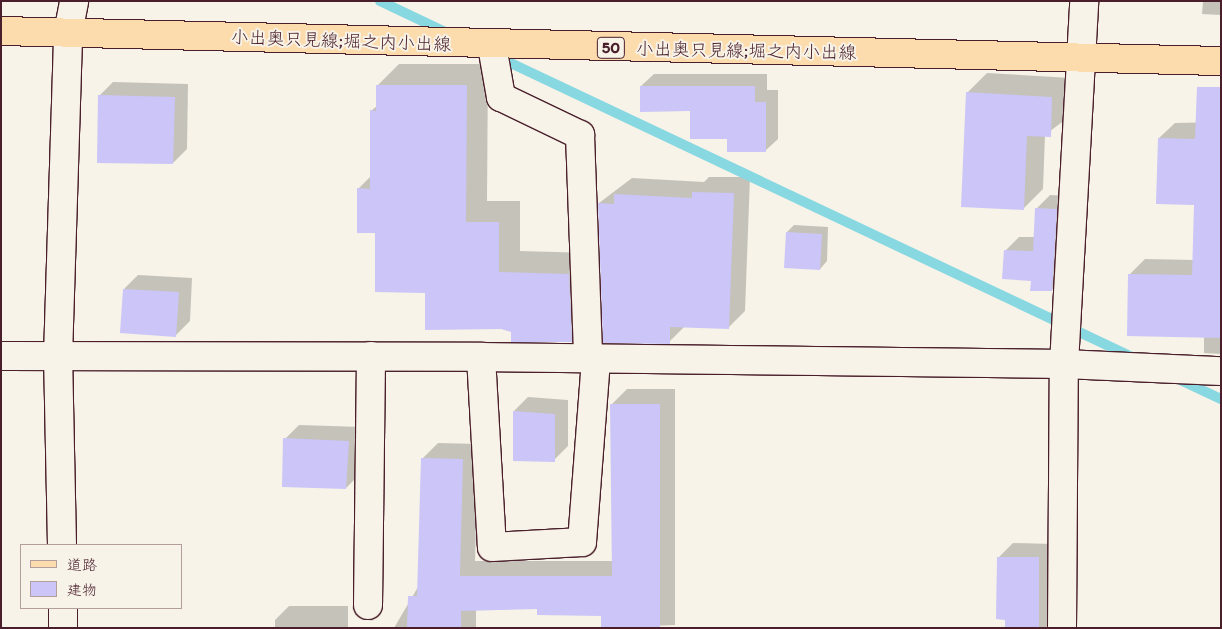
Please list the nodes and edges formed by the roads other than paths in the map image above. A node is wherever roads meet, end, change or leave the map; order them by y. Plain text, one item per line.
1 (74, 1) edge
2 (1084, 1) edge
3 (1, 31) edge
4 (68, 33) junction
5 (492, 46) junction
6 (1083, 57) junction
7 (1221, 61) edge
8 (1, 356) edge
9 (372, 356) junction
10 (481, 357) junction
11 (58, 358) junction
12 (592, 358) junction
13 (1064, 364) junction
14 (1221, 371) edge
15 (62, 544) edge
16 (368, 605) dead end
17 (63, 609) edge
18 (63, 628) edge
19 (1062, 628) edge

1 - 4 street
2 - 6 street
3 - 4 main road, 小出奥只見線;堀之内小出線 / 50
4 - 5 main road, 小出奥只見線;堀之内小出線 / 50
4 - 11 street
5 - 6 main road, 小出奥只見線;堀之内小出線 / 50
5 - 12 street
6 - 7 main road, 小出奥只見線;堀之内小出線 / 50
6 - 13 street
8 - 11 street
9 - 10 street
9 - 11 street
9 - 16 street
10 - 12 street
10 - 12 street
11 - 15 street
12 - 13 street
13 - 14 street
13 - 19 street
17 - 18 street

